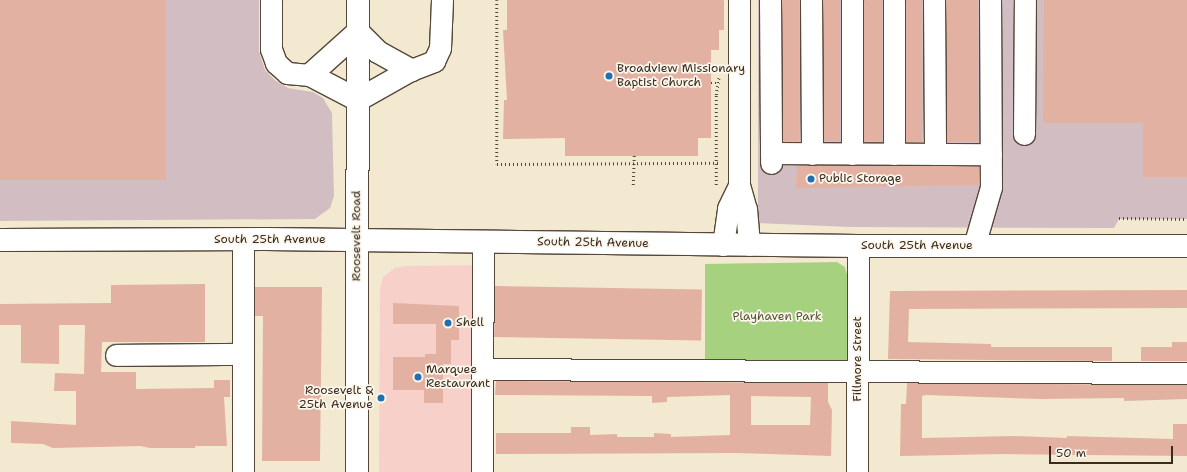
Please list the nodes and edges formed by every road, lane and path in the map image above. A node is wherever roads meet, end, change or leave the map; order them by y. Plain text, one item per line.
1 (271, 0) edge
2 (358, 0) edge
3 (442, 0) edge
4 (496, 0) edge
5 (739, 0) edge
6 (770, 0) edge
7 (811, 0) edge
8 (852, 0) edge
9 (894, 0) edge
10 (934, 0) edge
11 (990, 0) edge
12 (1024, 0) edge
13 (358, 32) junction
14 (411, 70) junction
15 (310, 75) junction
16 (711, 83) dead end
17 (718, 83) dead end
18 (358, 100) junction
19 (1024, 134) dead end
20 (634, 154) dead end
21 (812, 154) junction
22 (852, 154) junction
23 (894, 154) junction
24 (935, 154) junction
25 (991, 154) junction
26 (634, 163) junction
27 (738, 163) junction
28 (633, 185) dead end
29 (738, 185) junction
30 (1119, 218) dead end
31 (1187, 219) edge
32 (243, 239) junction
33 (0, 240) edge
34 (357, 240) junction
35 (483, 241) junction
36 (723, 245) junction
37 (749, 245) junction
38 (858, 246) junction
39 (974, 246) junction
40 (1187, 246) edge
41 (243, 354) junction
42 (116, 355) dead end
43 (482, 370) junction
44 (858, 372) junction
45 (1187, 374) edge
46 (243, 472) edge
47 (357, 472) edge
48 (482, 472) edge
49 (857, 472) edge

1 - 15 street
2 - 13 main road, Roosevelt Road
3 - 14 street
4 - 26 path
5 - 27 street
6 - 21 street
7 - 21 street
8 - 22 street
9 - 23 street
10 - 24 street
11 - 25 street
12 - 19 street
13 - 14 main road
13 - 15 main road
13 - 18 main road, Roosevelt Road
14 - 18 main road
15 - 18 main road
16 - 17 path
18 - 34 main road, Roosevelt Road
20 - 26 path
21 - 22 street
22 - 23 street
23 - 24 street
24 - 25 street
25 - 39 street
26 - 27 path
26 - 28 path
27 - 29 street
29 - 36 street
29 - 37 street
30 - 31 path
32 - 33 main road, South 25th Avenue
32 - 34 main road, South 25th Avenue
32 - 41 street
34 - 35 main road, South 25th Avenue
34 - 47 main road, Roosevelt Road
35 - 36 main road, South 25th Avenue
35 - 43 street
36 - 37 main road, South 25th Avenue
37 - 38 main road, South 25th Avenue
38 - 39 main road, South 25th Avenue
38 - 44 street, Fillmore Street
39 - 40 main road, South 25th Avenue
41 - 42 street
41 - 46 street
43 - 44 street
43 - 48 street
44 - 45 street
44 - 49 street, Fillmore Street

